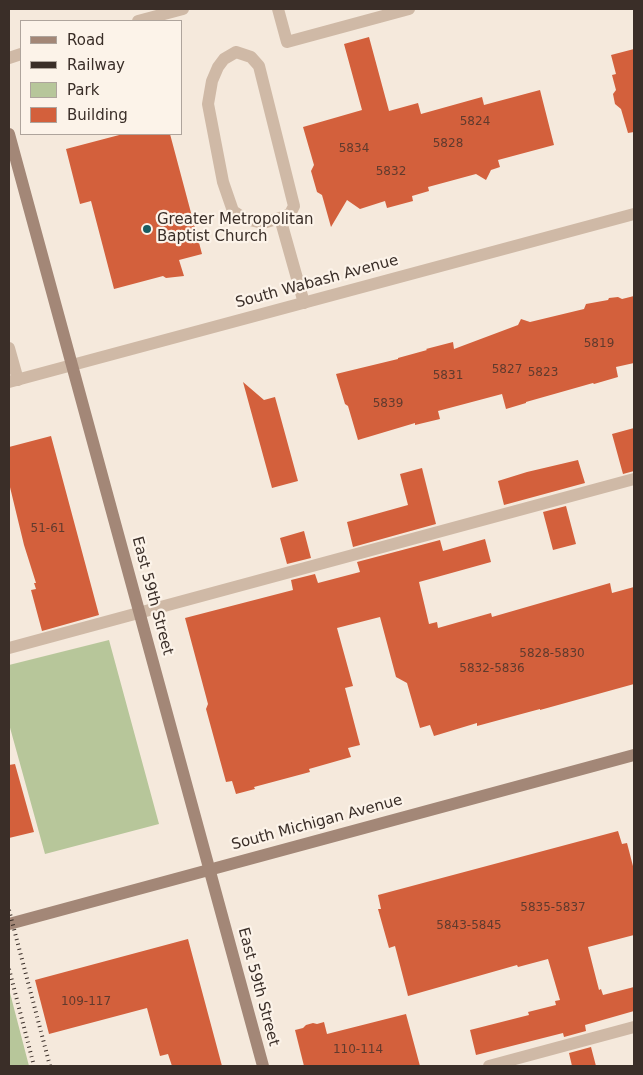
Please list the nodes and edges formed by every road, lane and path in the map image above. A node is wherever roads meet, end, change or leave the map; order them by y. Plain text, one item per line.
1 (183, 9) edge
2 (278, 9) edge
3 (409, 9) edge
4 (142, 20) edge
5 (9, 134) edge
6 (12, 162) edge
7 (634, 214) edge
8 (280, 218) junction
9 (304, 303) junction
10 (9, 348) edge
11 (72, 365) junction
12 (13, 381) edge
13 (634, 479) edge
14 (139, 613) junction
15 (9, 648) edge
16 (634, 755) edge
17 (209, 869) junction
18 (9, 924) edge
19 (634, 1027) edge
20 (263, 1066) edge
21 (489, 1066) edge

1 - 4 street
2 - 3 street
5 - 6 street, East 59th Street
6 - 11 street, East 59th Street
7 - 9 street, South Wabash Avenue
8 - 8 street
8 - 9 street
9 - 11 street, South Wabash Avenue
10 - 12 street
11 - 12 street, South Wabash Avenue
11 - 14 street, East 59th Street
13 - 14 street
14 - 15 street
14 - 17 street, East 59th Street
16 - 17 street, South Michigan Avenue
17 - 18 street, South Michigan Avenue
17 - 20 street, East 59th Street
19 - 21 street

